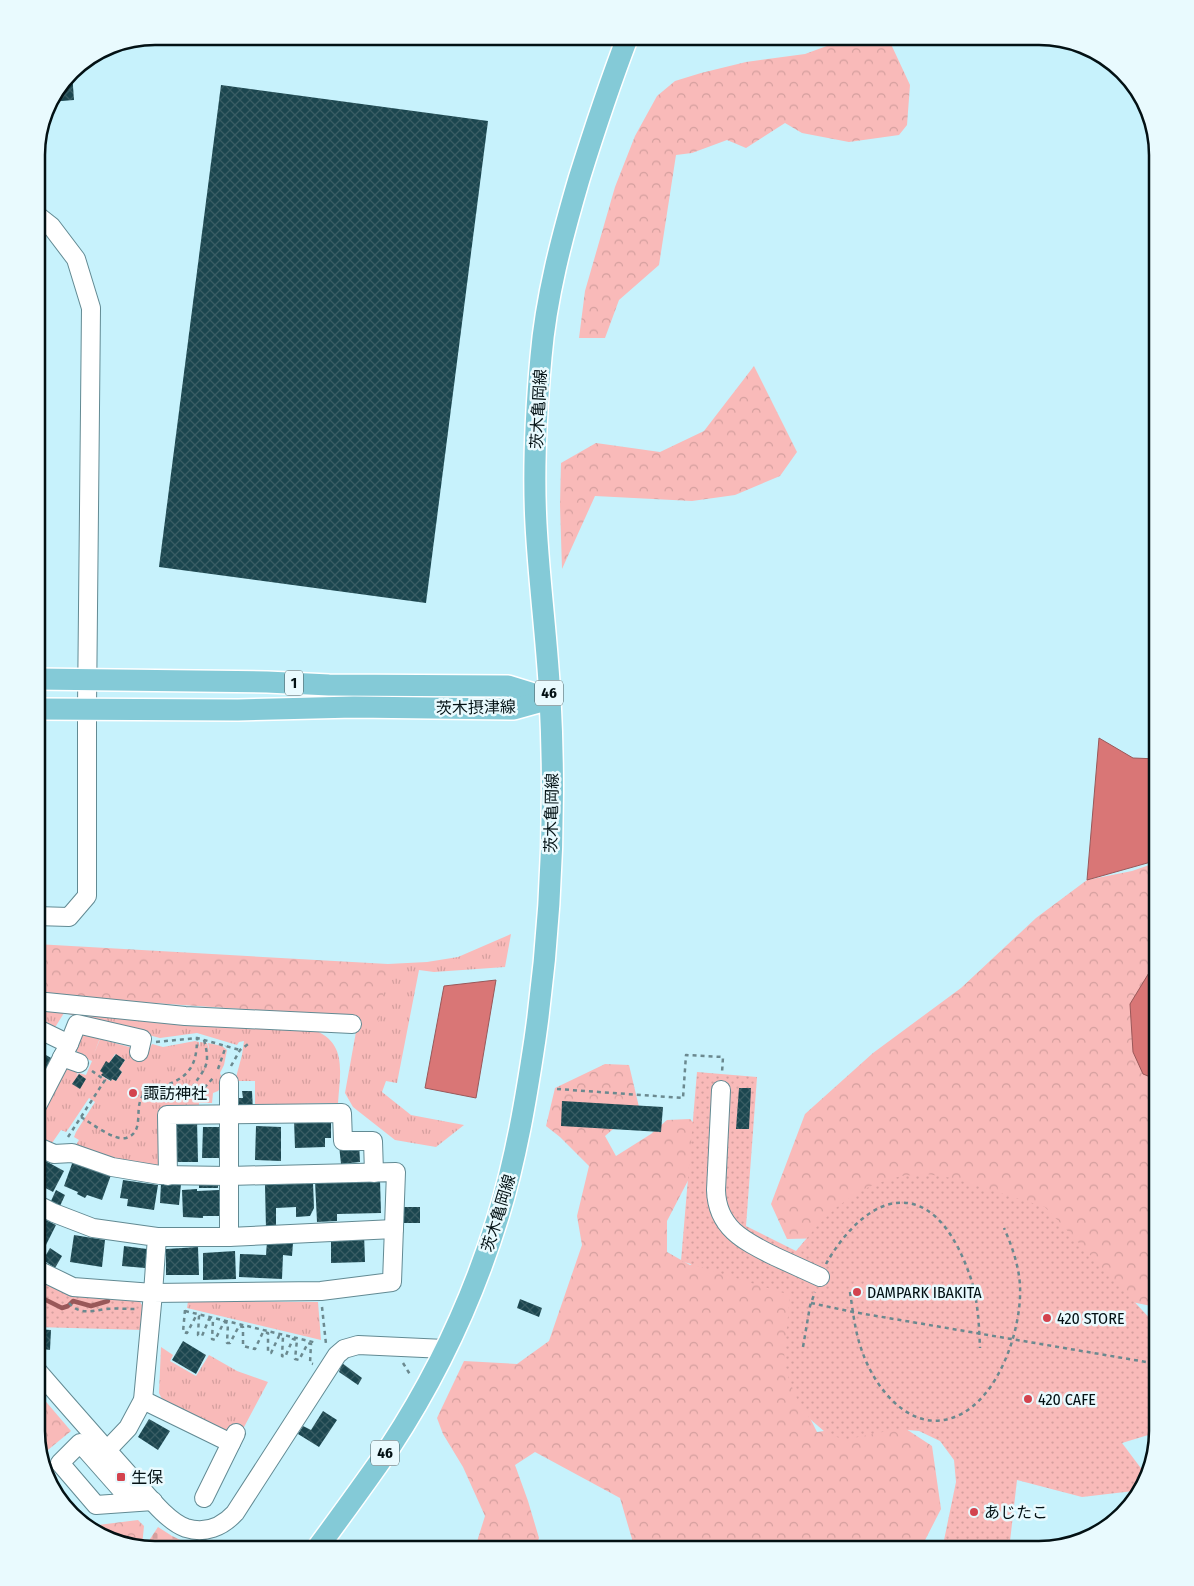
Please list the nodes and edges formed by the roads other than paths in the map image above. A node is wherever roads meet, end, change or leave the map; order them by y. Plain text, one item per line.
1 (624, 45) edge
2 (45, 222) edge
3 (45, 679) edge
4 (88, 679) junction
5 (550, 699) junction
6 (45, 709) edge
7 (87, 709) junction
8 (45, 916) edge
9 (45, 1002) edge
10 (344, 1020) dead end
11 (45, 1035) edge
12 (145, 1047) road end
13 (65, 1050) junction
14 (84, 1065) road end
15 (220, 1076) road end
16 (45, 1090) edge
17 (721, 1090) road end
18 (229, 1115) junction
19 (45, 1150) edge
20 (374, 1173) junction
21 (168, 1176) junction
22 (229, 1176) junction
23 (45, 1208) edge
24 (394, 1229) junction
25 (157, 1237) junction
26 (229, 1237) junction
27 (45, 1273) edge
28 (820, 1277) road end
29 (153, 1292) junction
30 (445, 1349) junction
31 (45, 1379) edge
32 (143, 1400) junction
33 (107, 1450) junction
34 (204, 1498) dead end
35 (153, 1501) junction
36 (322, 1541) edge

1 - 5 main road, 茨木亀岡線 / 46
2 - 4 street
3 - 4 main road, 茨木摂津線 / 1
4 - 5 main road, 茨木摂津線 / 1
4 - 7 street
5 - 7 main road, 茨木摂津線 / 1
5 - 30 main road, 茨木亀岡線 / 46
6 - 7 main road, 茨木摂津線 / 1
7 - 8 street
9 - 10 street
11 - 13 street
12 - 13 street
13 - 14 street
13 - 16 street
15 - 18 street
17 - 28 street
18 - 20 street
18 - 21 street
18 - 22 street
19 - 21 street
20 - 22 street
20 - 24 street
21 - 22 street
22 - 26 street
23 - 25 street
24 - 26 street
24 - 29 street
25 - 26 street
25 - 29 street
27 - 29 street
29 - 32 street
30 - 35 street
30 - 36 main road, 茨木亀岡線 / 46
31 - 33 street
32 - 33 street
32 - 34 street
33 - 35 street
35 - 35 street

